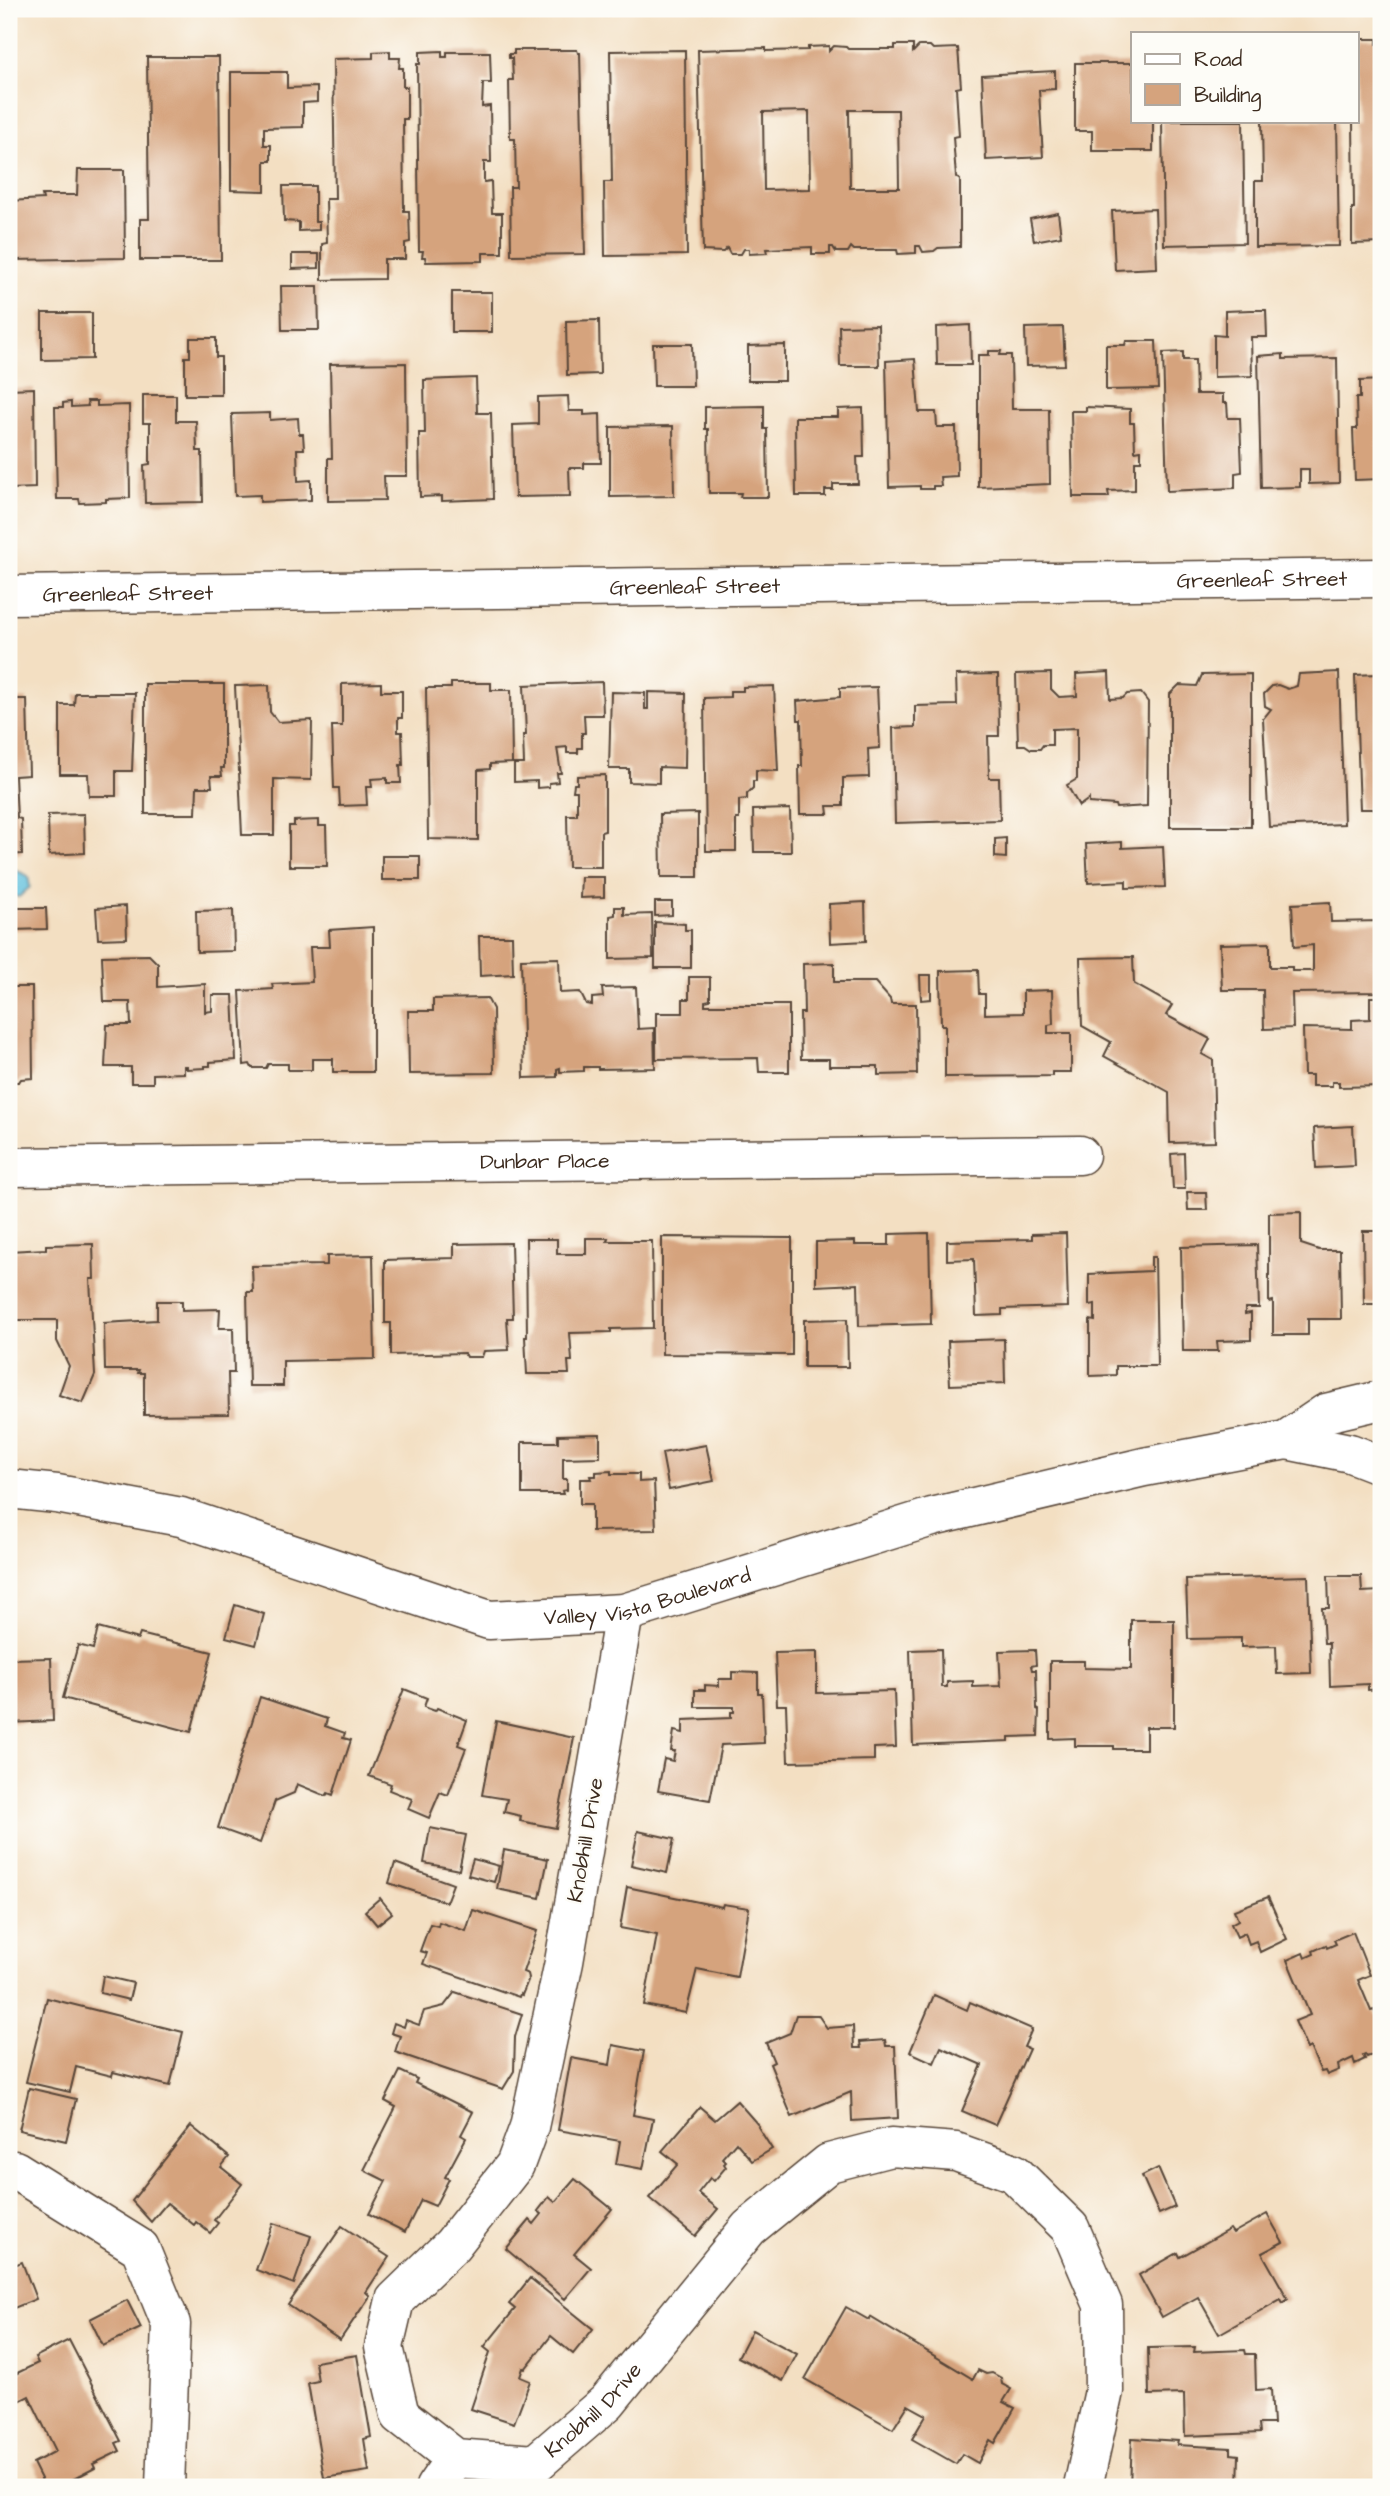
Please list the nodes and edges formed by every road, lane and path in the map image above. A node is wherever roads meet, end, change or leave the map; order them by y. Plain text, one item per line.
1 (1381, 578) edge
2 (9, 595) edge
3 (1080, 1155) dead end
4 (9, 1167) edge
5 (1381, 1400) edge
6 (1286, 1440) junction
7 (1381, 1465) edge
8 (9, 1489) edge
9 (624, 1613) junction
10 (9, 2171) edge
11 (445, 2472) edge
12 (165, 2487) edge
13 (1083, 2487) edge

1 - 2 street, Greenleaf Street
3 - 4 street, Dunbar Place
5 - 6 street, Valley Vista Boulevard
6 - 7 street, Valley Vista Boulevard
6 - 9 street, Valley Vista Boulevard
8 - 9 street, Valley Vista Boulevard
9 - 11 street, Knobhill Drive
10 - 12 street
11 - 13 street, Knobhill Drive

